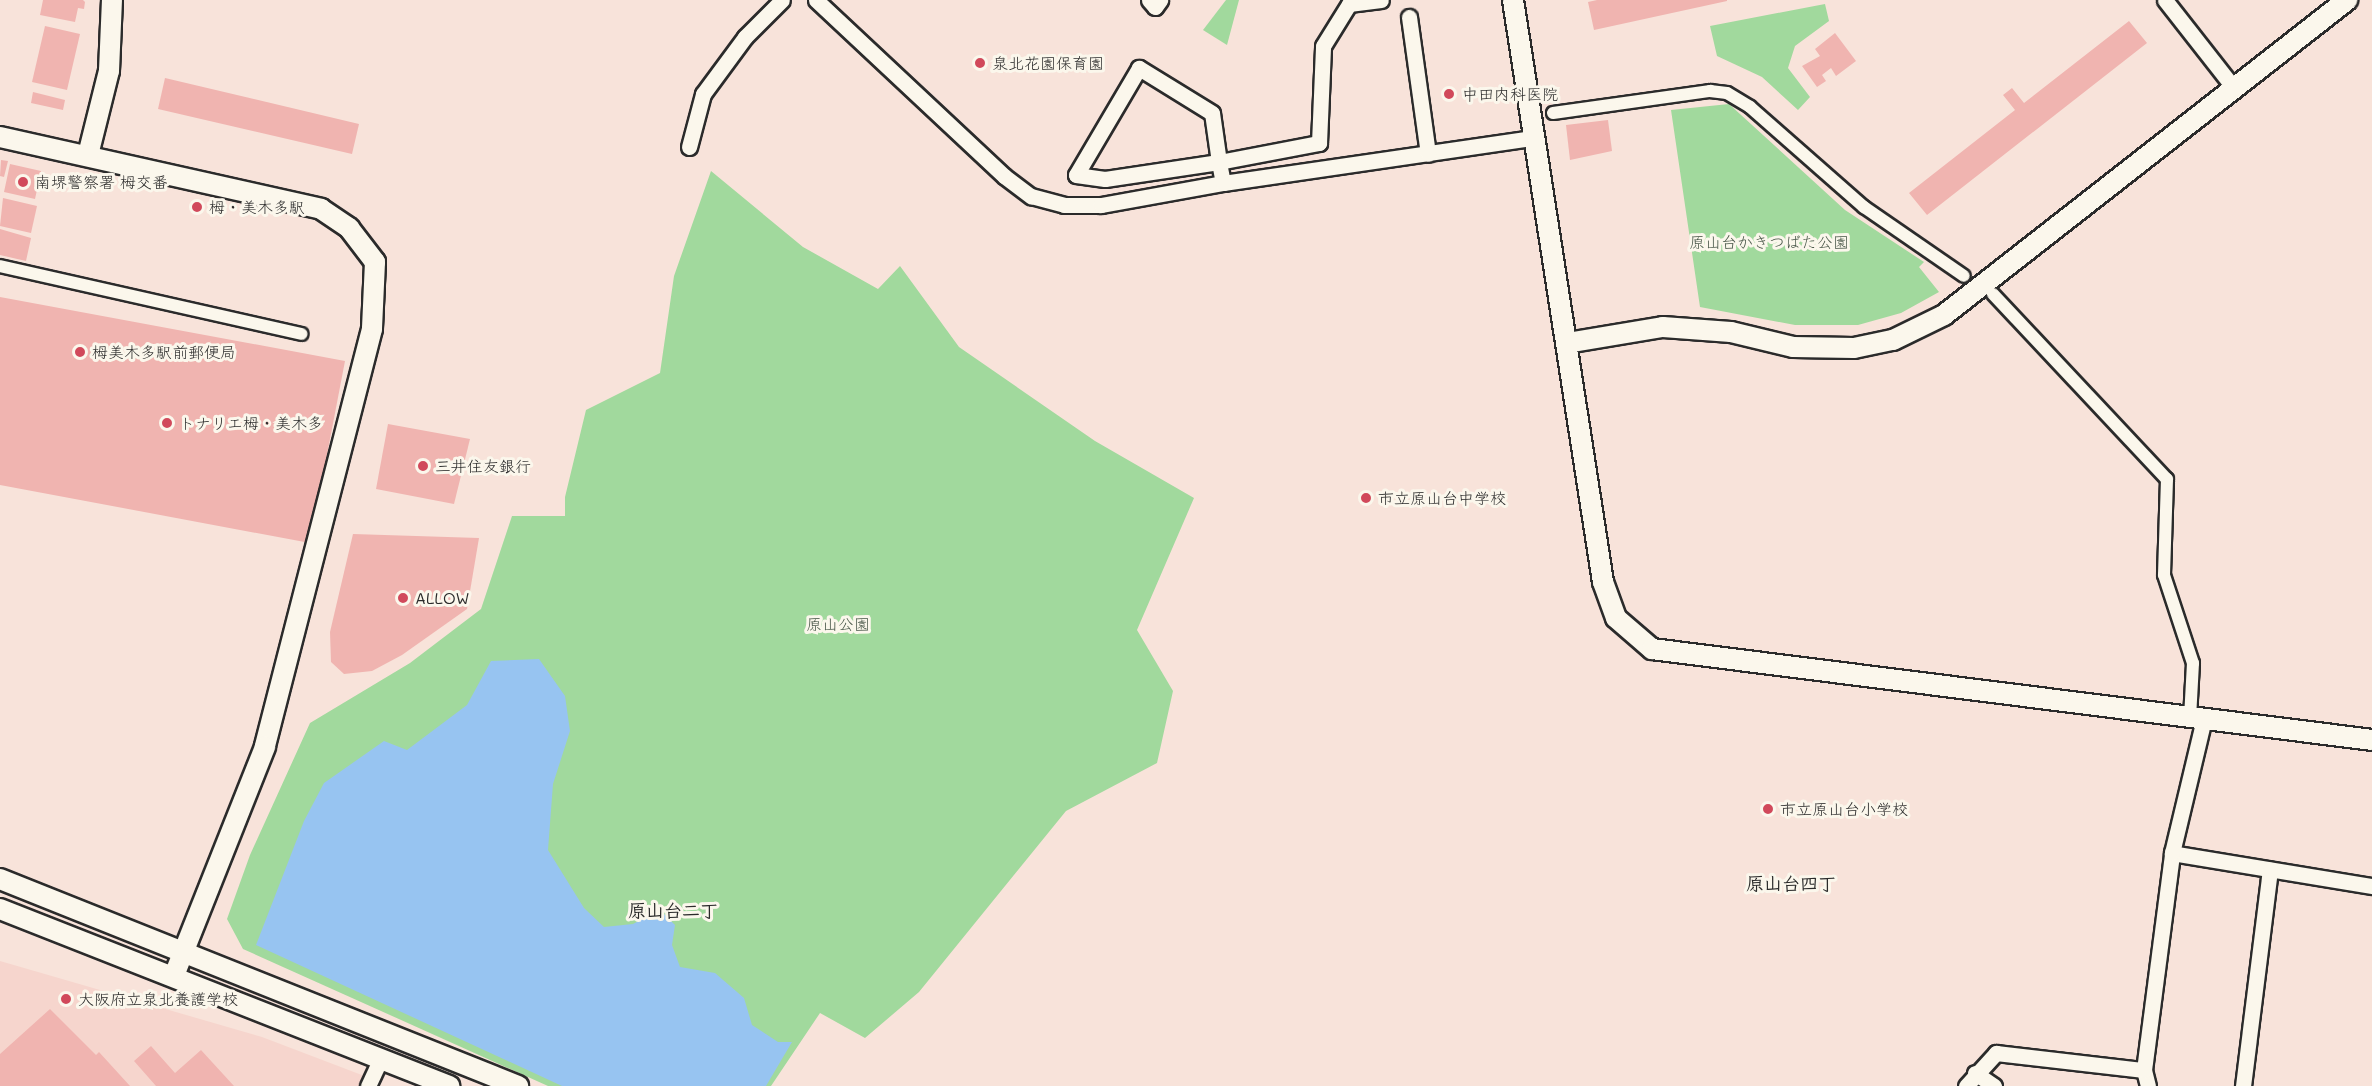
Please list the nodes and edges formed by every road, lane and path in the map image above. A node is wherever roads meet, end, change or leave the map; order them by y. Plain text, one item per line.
1 (112, 0) edge
2 (782, 0) edge
3 (816, 0) edge
4 (1149, 0) edge
5 (1161, 0) edge
6 (1513, 0) edge
7 (2165, 0) edge
8 (2347, 0) edge
9 (1371, 1) edge
10 (1410, 17) dead end
11 (2234, 88) junction
12 (1553, 113) dead end
13 (0, 137) edge
14 (1533, 138) junction
15 (689, 147) dead end
16 (1428, 154) junction
17 (88, 155) junction
18 (1219, 162) junction
19 (1222, 183) junction
20 (0, 266) edge
21 (1964, 276) dead end
22 (1993, 294) dead end
23 (301, 334) dead end
24 (1567, 343) junction
25 (2197, 719) junction
26 (2372, 740) edge
27 (2172, 854) junction
28 (2270, 870) junction
29 (0, 879) edge
30 (2372, 886) edge
31 (0, 909) edge
32 (182, 950) junction
33 (174, 976) junction
34 (380, 1060) junction
35 (2144, 1070) junction
36 (1975, 1073) junction
37 (368, 1086) edge
38 (449, 1086) edge
39 (518, 1086) edge
40 (1966, 1086) edge
41 (1994, 1086) edge
42 (2148, 1086) edge
43 (2243, 1086) edge

1 - 17 street
2 - 15 street
3 - 19 street
4 - 5 street
6 - 14 street
7 - 11 street
8 - 11 street
9 - 18 street
10 - 16 street
11 - 24 street
12 - 21 street
13 - 17 street
14 - 16 street
14 - 24 street
16 - 19 street
17 - 32 street
18 - 18 street
18 - 19 street
20 - 23 street
22 - 25 street
24 - 25 street
25 - 26 street
25 - 27 street
27 - 28 street
27 - 35 street
28 - 30 street
28 - 43 street
29 - 32 street
31 - 33 street
32 - 33 street
32 - 39 street
33 - 34 street
34 - 37 street
34 - 38 street
35 - 36 street
35 - 42 street
36 - 40 street
36 - 41 street

